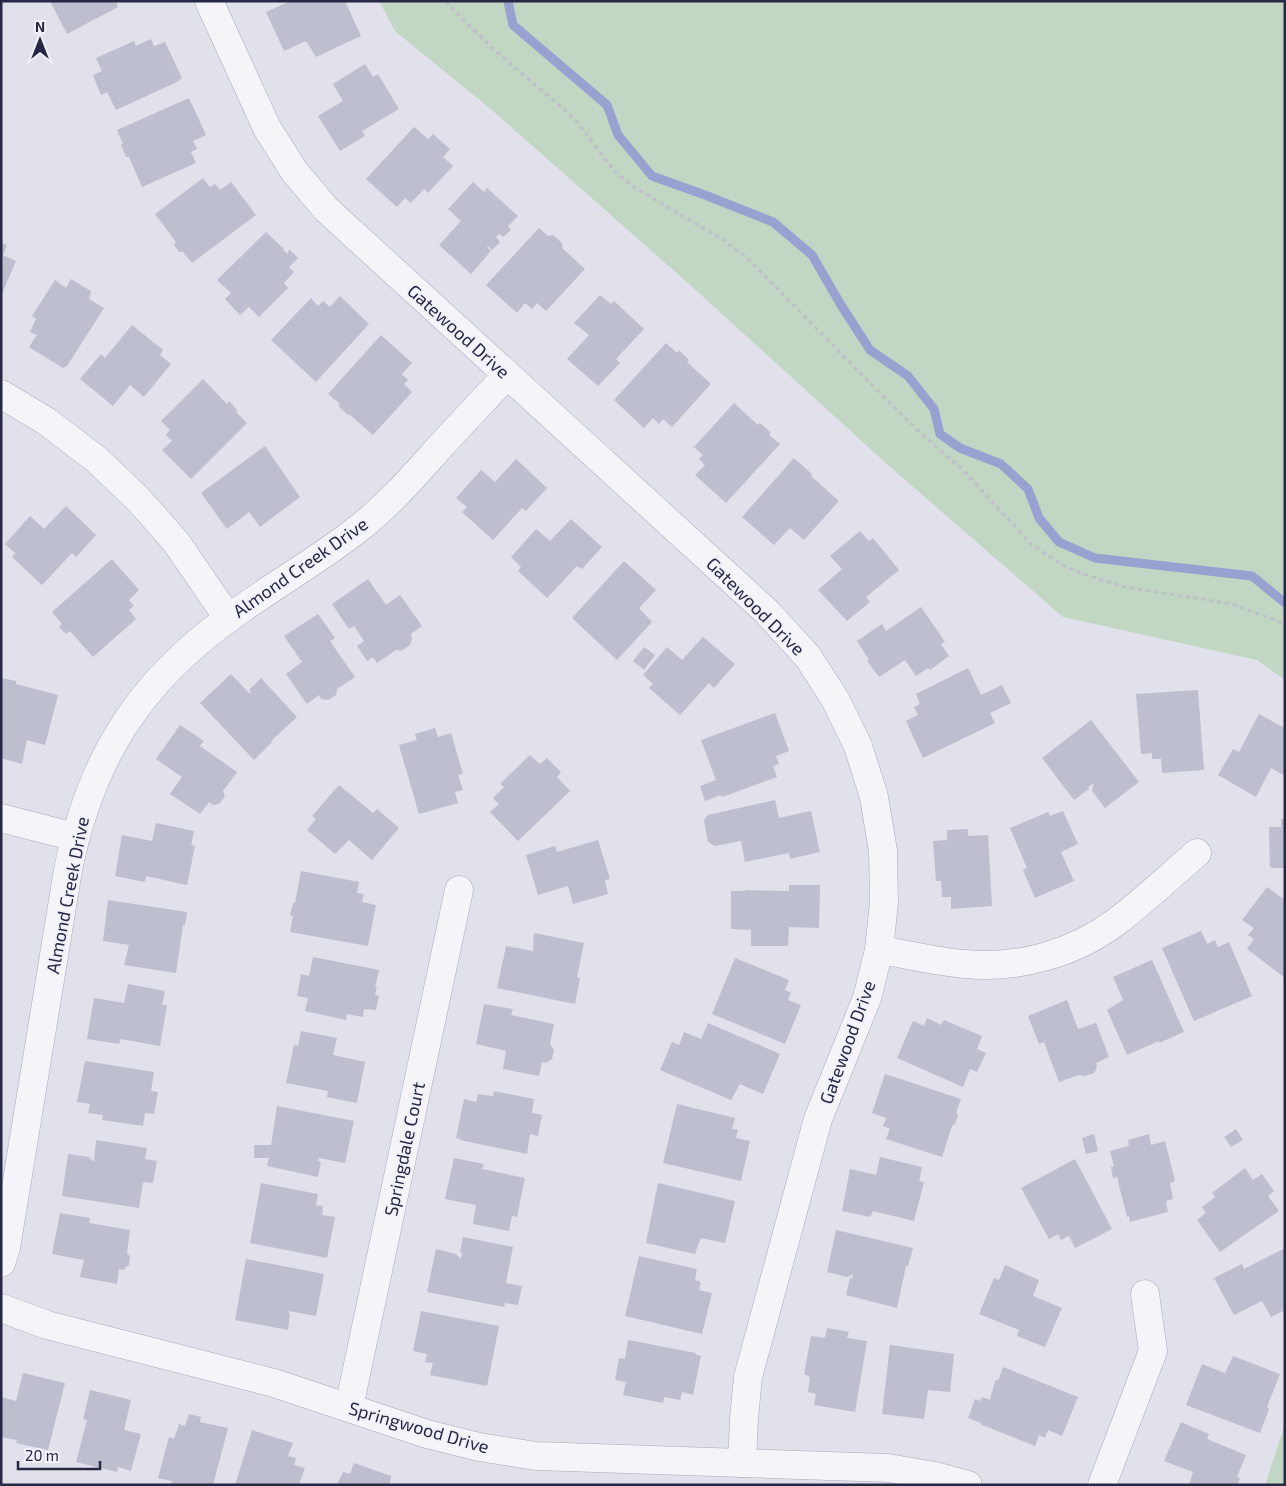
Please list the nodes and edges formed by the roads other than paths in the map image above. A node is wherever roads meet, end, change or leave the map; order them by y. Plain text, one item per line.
1 (208, 1) edge
2 (507, 375) junction
3 (1, 394) edge
4 (228, 618) junction
5 (1, 818) edge
6 (75, 837) junction
7 (1197, 853) dead end
8 (459, 890) dead end
9 (879, 950) junction
10 (1, 1263) edge
11 (1145, 1294) dead end
12 (1, 1308) edge
13 (349, 1407) junction
14 (742, 1463) junction
15 (968, 1485) edge
16 (1102, 1485) edge

1 - 2 street, Gatewood Drive
2 - 4 street, Almond Creek Drive
2 - 9 street, Gatewood Drive
3 - 4 street
4 - 6 street, Almond Creek Drive
5 - 6 street
6 - 10 street, Almond Creek Drive
7 - 9 street
8 - 13 street, Springdale Court
9 - 14 street, Gatewood Drive
11 - 16 street
12 - 13 street, Springwood Drive
13 - 14 street, Springwood Drive
14 - 15 street, Springwood Drive

